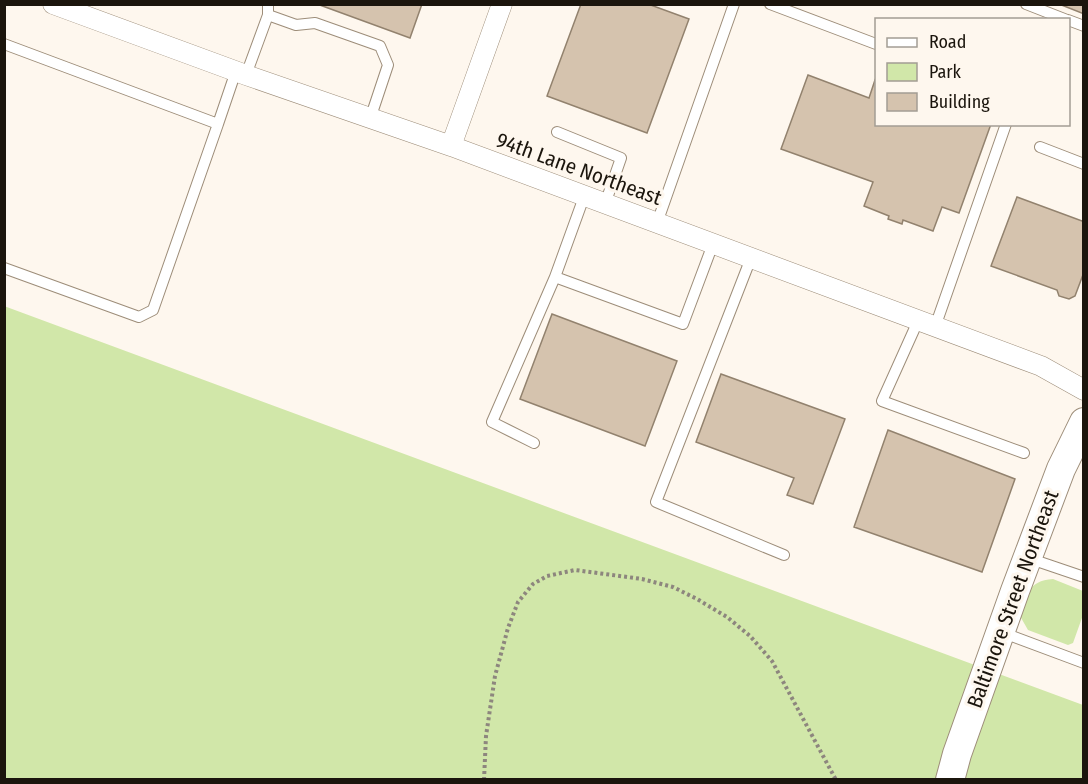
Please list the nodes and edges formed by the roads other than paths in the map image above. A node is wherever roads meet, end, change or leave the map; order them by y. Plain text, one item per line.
1 (53, 4) edge
2 (502, 4) edge
3 (734, 4) edge
4 (770, 4) edge
5 (1026, 4) edge
6 (79, 9) edge
7 (268, 10) edge
8 (1063, 18) edge
9 (4, 44) edge
10 (875, 44) edge
11 (241, 73) junction
12 (370, 119) junction
13 (218, 124) junction
14 (1005, 126) edge
15 (557, 132) dead end
16 (451, 146) junction
17 (1040, 147) dead end
18 (1083, 164) edge
19 (584, 196) junction
20 (605, 204) junction
21 (657, 223) junction
22 (713, 244) junction
23 (751, 258) junction
24 (4, 268) edge
25 (555, 277) junction
26 (926, 324) junction
27 (1083, 390) edge
28 (1083, 422) edge
29 (534, 443) dead end
30 (1023, 453) dead end
31 (784, 555) dead end
32 (1028, 558) junction
33 (1083, 578) edge
34 (1000, 632) junction
35 (1083, 663) edge
36 (950, 780) edge

1 - 6 street, 94th Lane Northeast
2 - 16 street
3 - 21 lane
4 - 10 lane
5 - 8 lane
6 - 11 street, 94th Lane Northeast
7 - 11 lane
7 - 12 lane
9 - 13 lane
11 - 12 street, 94th Lane Northeast
11 - 13 lane
12 - 16 street, 94th Lane Northeast
13 - 24 lane
14 - 26 lane
15 - 20 lane
16 - 19 street, 94th Lane Northeast
17 - 18 lane
19 - 20 street, 94th Lane Northeast
19 - 25 lane
20 - 21 street, 94th Lane Northeast
21 - 22 street, 94th Lane Northeast
22 - 23 street, 94th Lane Northeast
22 - 25 lane
23 - 26 street, 94th Lane Northeast
23 - 31 lane
25 - 29 lane
26 - 27 street, 94th Lane Northeast
26 - 30 lane
28 - 32 street, Baltimore Street Northeast
32 - 33 lane
32 - 34 street, Baltimore Street Northeast
34 - 35 lane
34 - 36 street, Baltimore Street Northeast

